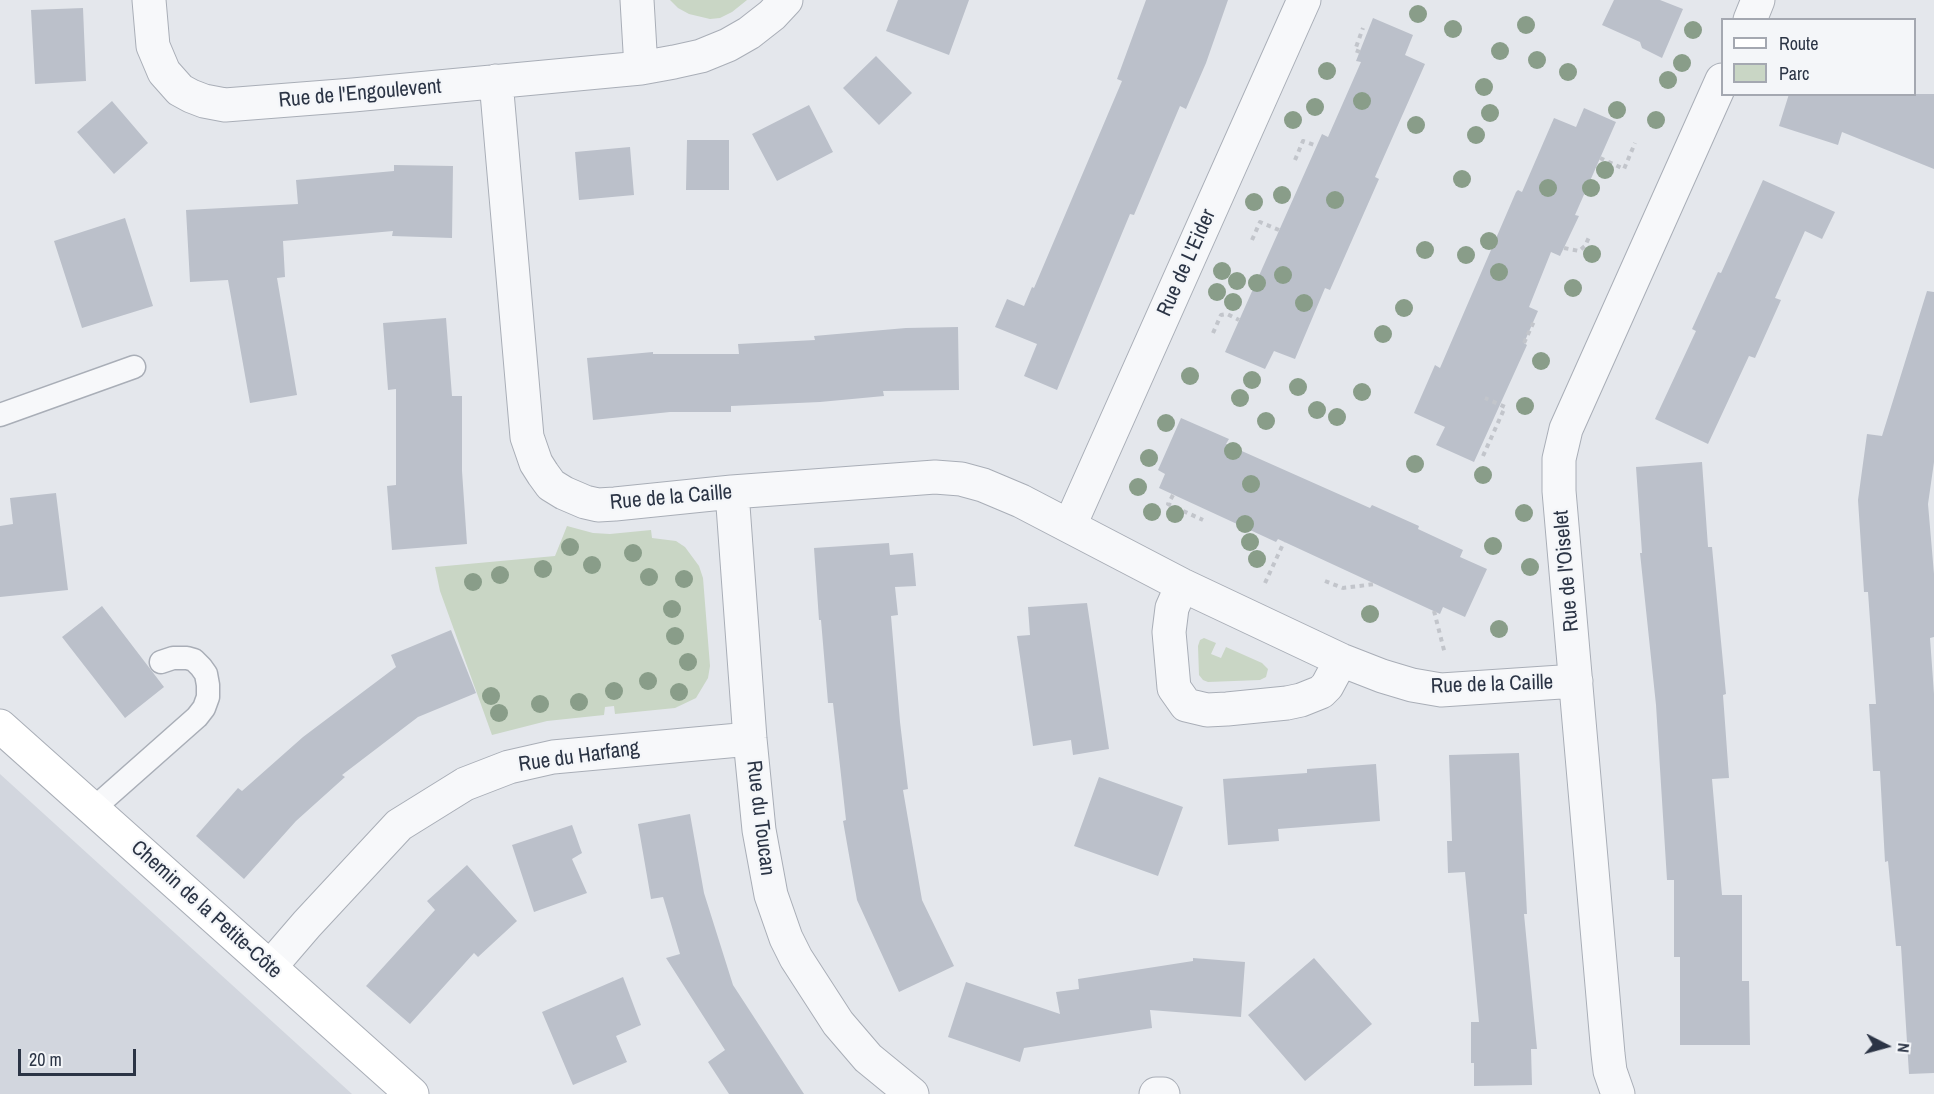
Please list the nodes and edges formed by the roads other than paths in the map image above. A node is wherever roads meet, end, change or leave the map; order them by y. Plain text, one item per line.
1 (149, 0) edge
2 (637, 0) edge
3 (786, 0) edge
4 (1304, 0) edge
5 (1758, 0) edge
6 (1750, 18) edge
7 (641, 68) junction
8 (496, 81) junction
9 (1721, 82) edge
10 (134, 367) dead end
11 (0, 415) edge
12 (732, 492) junction
13 (1070, 525) junction
14 (1182, 585) junction
15 (1341, 660) junction
16 (161, 662) dead end
17 (1576, 681) junction
18 (0, 726) edge
19 (750, 739) junction
20 (93, 809) junction
21 (270, 967) junction
22 (412, 1094) edge
23 (912, 1094) edge
24 (1156, 1094) edge
25 (1163, 1094) edge
26 (1618, 1094) edge

1 - 8 street, Rue de l'Engoulevent
2 - 7 street
3 - 7 street, Rue de l'Engoulevent
4 - 13 street, Rue de L'Eider
5 - 6 street
7 - 8 street, Rue de l'Engoulevent
8 - 12 street, Rue de la Caille
9 - 17 street, Rue de l'Oiselet
10 - 11 lane
12 - 13 street, Rue de la Caille
12 - 19 street, Rue du Toucan
13 - 14 street, Rue de la Caille
14 - 15 street, Rue de la Caille
14 - 15 street
15 - 17 street, Rue de la Caille
16 - 20 lane
17 - 26 street, Rue de l'Oiselet
18 - 20 street, Chemin de la Petite-Côte
19 - 21 street, Rue du Harfang
19 - 23 street, Rue du Toucan
20 - 21 street, Chemin de la Petite-Côte
21 - 22 street, Chemin de la Petite-Côte
24 - 25 street

